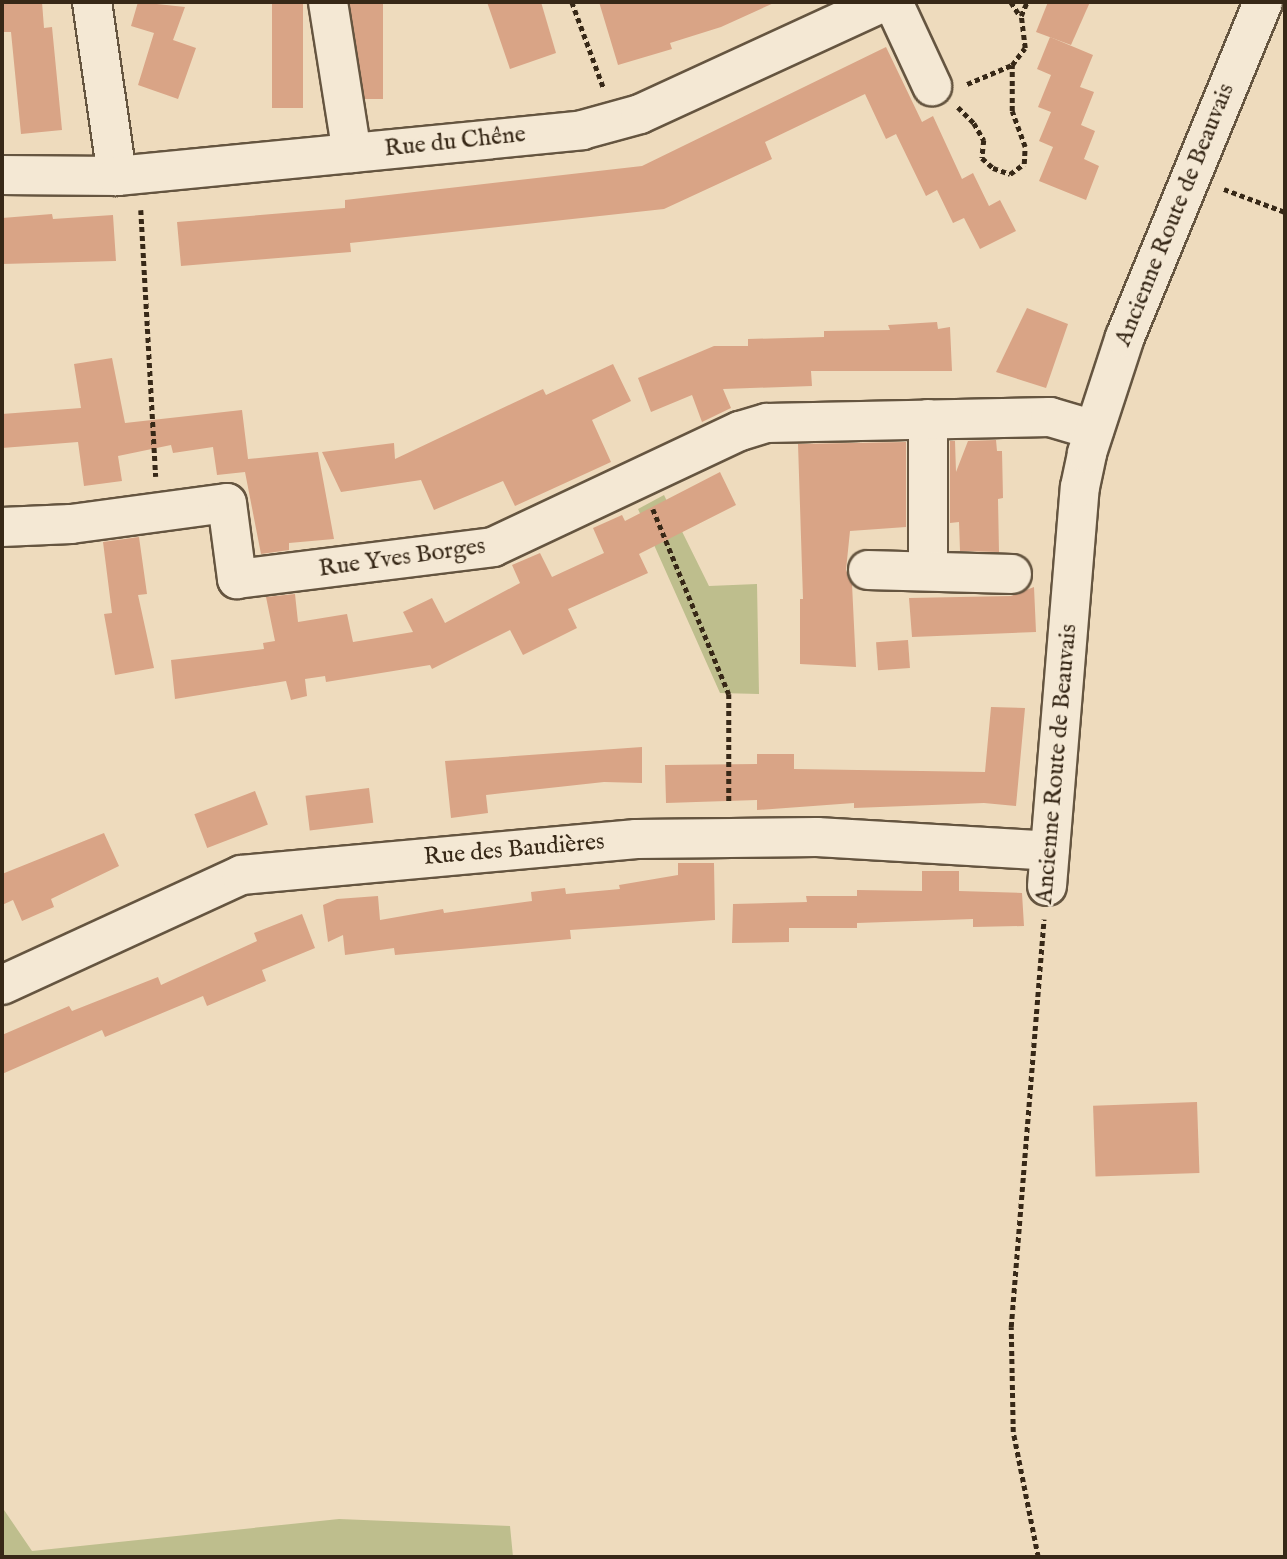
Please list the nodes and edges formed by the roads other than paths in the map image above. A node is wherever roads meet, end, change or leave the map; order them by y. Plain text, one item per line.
1 (92, 2) edge
2 (328, 2) edge
3 (883, 2) edge
4 (893, 2) edge
5 (1263, 2) edge
6 (945, 92) road end
7 (352, 153) junction
8 (2, 175) edge
9 (128, 175) junction
10 (928, 419) junction
11 (1094, 430) junction
12 (2, 527) edge
13 (867, 570) dead end
14 (928, 570) junction
15 (1012, 574) dead end
16 (1048, 869) joint
17 (2, 985) edge

1 - 9 street
2 - 7 street
3 - 7 street, Rue du Chêne
4 - 6 street
5 - 11 street, Ancienne Route de Beauvais
7 - 9 street, Rue du Chêne
8 - 9 street, Rue du Chêne
10 - 11 street, Rue Yves Borges
10 - 12 street, Rue Yves Borges
10 - 14 street
11 - 16 street, Ancienne Route de Beauvais
13 - 14 street
14 - 15 street
16 - 17 street, Rue des Baudières

